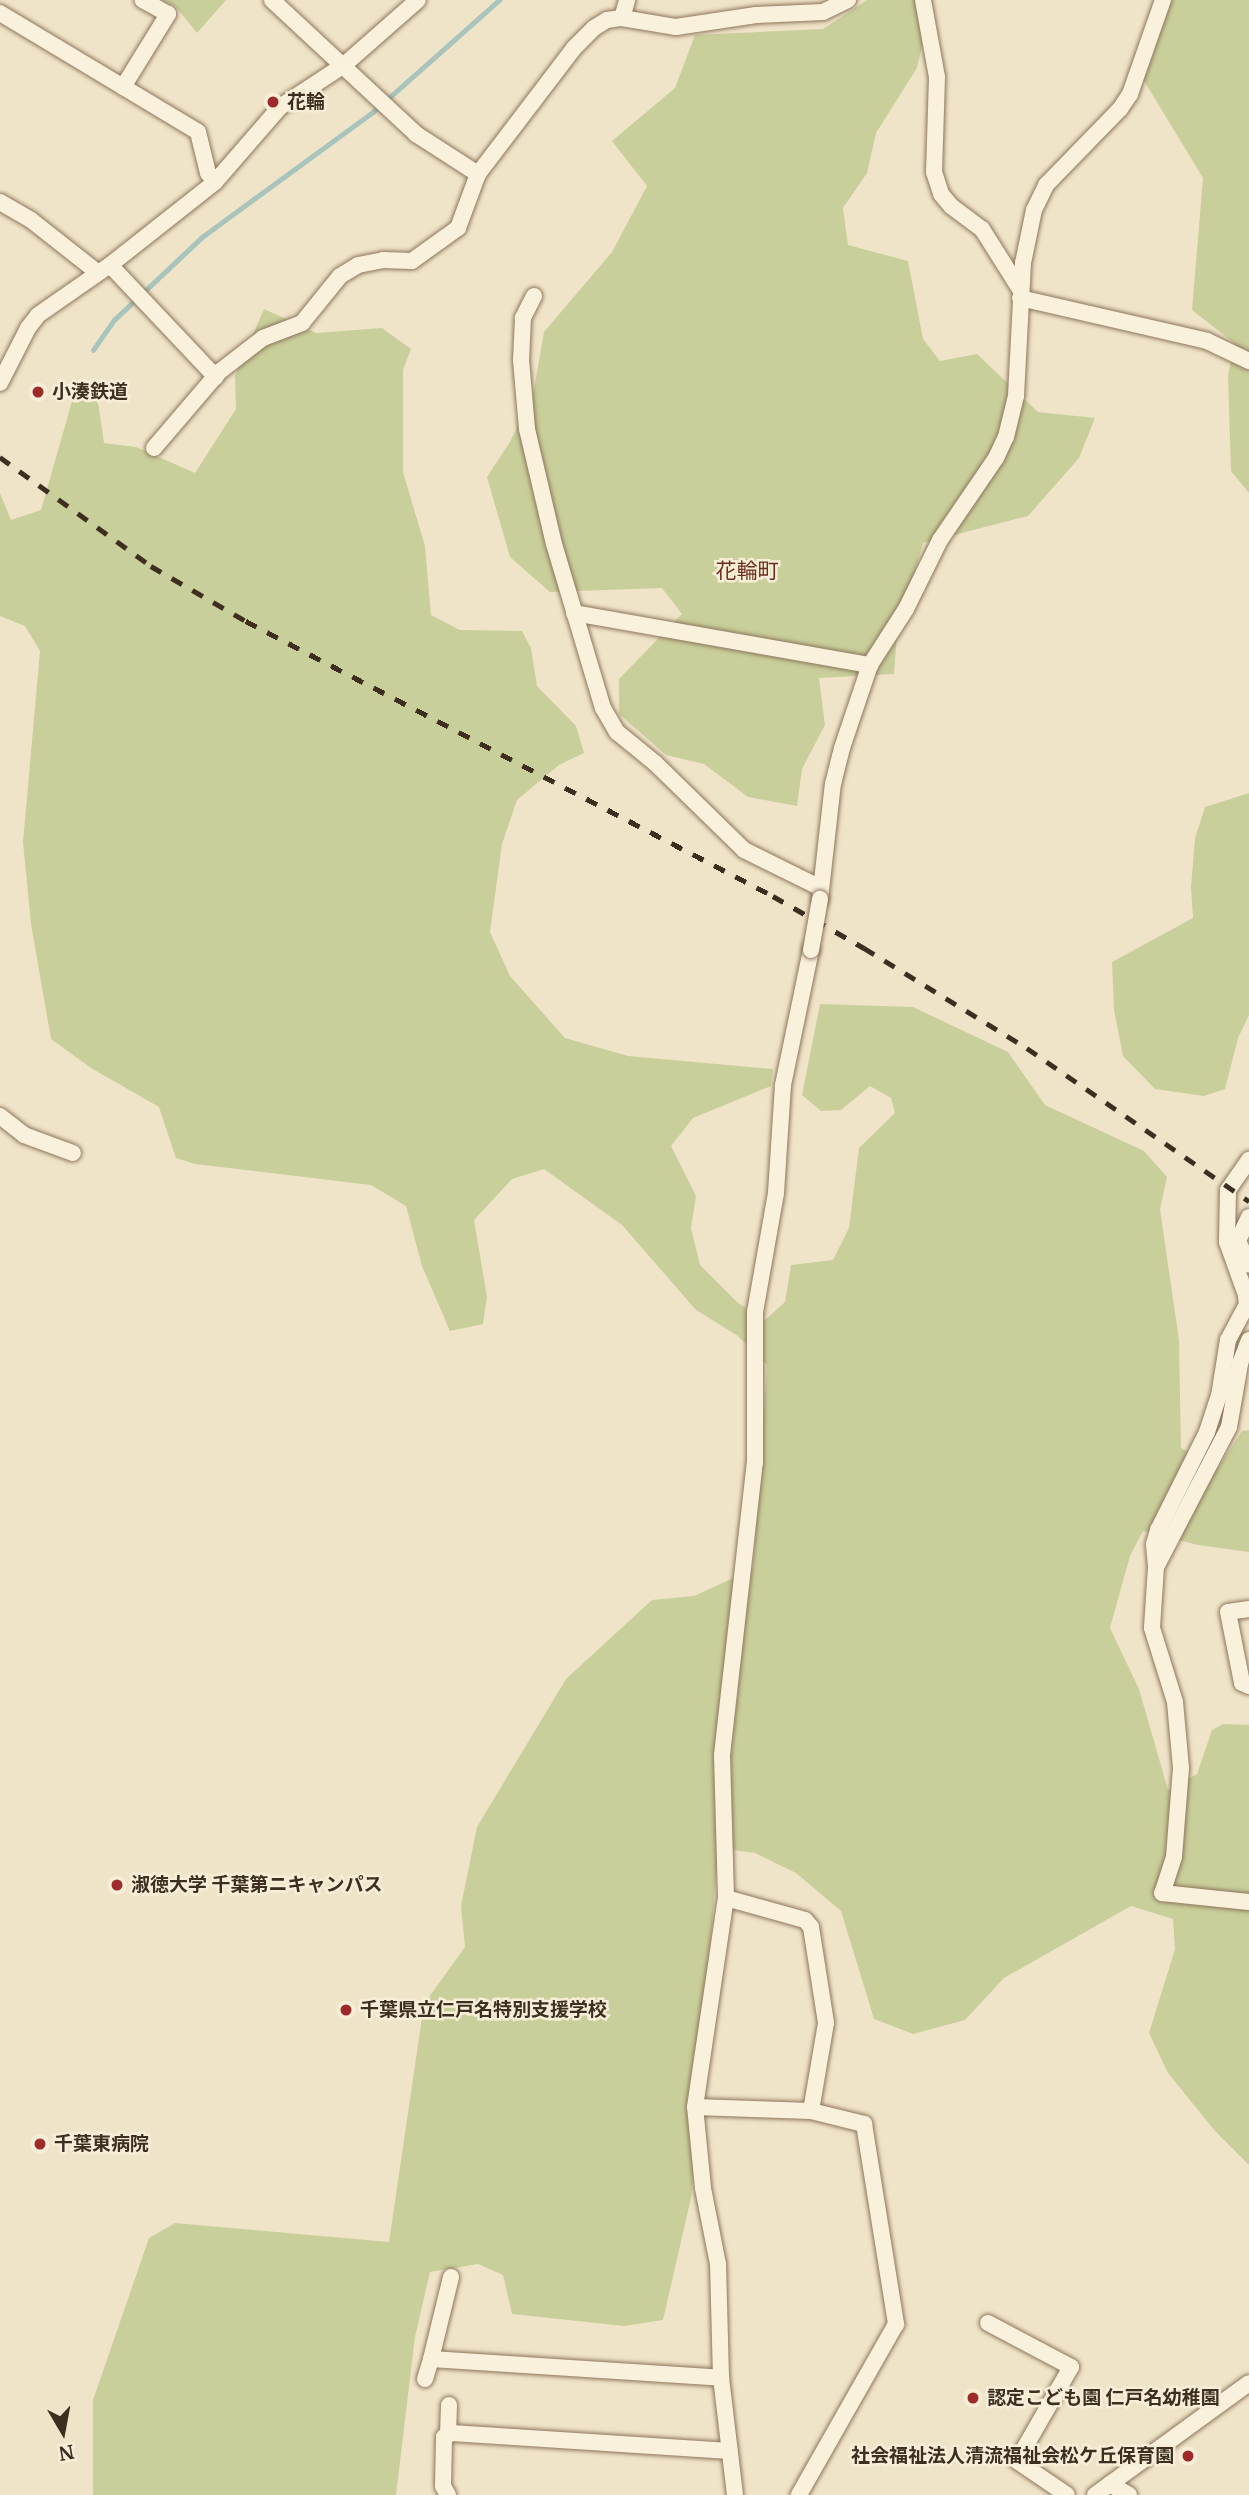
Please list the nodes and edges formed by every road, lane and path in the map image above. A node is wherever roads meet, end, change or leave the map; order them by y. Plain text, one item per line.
1 (143, 0) edge
2 (272, 0) edge
3 (418, 0) edge
4 (626, 0) edge
5 (848, 0) edge
6 (923, 0) edge
7 (1163, 0) edge
8 (0, 13) edge
9 (622, 18) junction
10 (344, 65) junction
11 (123, 87) junction
12 (478, 174) junction
13 (215, 182) junction
14 (0, 202) edge
15 (104, 269) junction
16 (1020, 295) junction
17 (534, 296) dead end
18 (1249, 361) edge
19 (2, 374) edge
20 (216, 377) junction
21 (154, 448) dead end
22 (574, 613) junction
23 (870, 665) junction
24 (820, 894) junction
25 (0, 1116) edge
26 (73, 1153) dead end
27 (1249, 1160) edge
28 (1249, 1217) edge
29 (1249, 1265) edge
30 (1246, 1282) edge
31 (1249, 1340) edge
32 (1241, 1397) edge
33 (1156, 1567) junction
34 (1249, 1609) edge
35 (1249, 1686) edge
36 (726, 1898) junction
37 (1249, 1902) edge
38 (695, 2107) junction
39 (811, 2111) junction
40 (451, 2277) dead end
41 (988, 2323) dead end
42 (431, 2360) junction
43 (721, 2378) junction
44 (425, 2379) dead end
45 (1249, 2383) edge
46 (450, 2406) dead end
47 (448, 2434) junction
48 (729, 2451) junction
49 (1110, 2484) junction
50 (803, 2494) edge
51 (449, 2495) edge
52 (735, 2495) edge
53 (1067, 2495) edge
54 (1095, 2495) edge
55 (1129, 2495) edge

1 - 11 street
2 - 10 street
3 - 10 street
4 - 9 street
5 - 9 street
6 - 16 street
7 - 16 street
8 - 11 street
9 - 12 street
10 - 12 street
10 - 13 street
11 - 13 street
12 - 20 street
13 - 15 street
14 - 15 street
15 - 19 street
15 - 20 street
16 - 18 street
16 - 23 street
17 - 22 street
20 - 21 street
22 - 23 street
22 - 24 street
23 - 24 street
24 - 36 street, bridge
25 - 26 street
27 - 30 street
28 - 29 street
30 - 33 street
31 - 32 street
32 - 33 street
33 - 37 street
34 - 35 street
36 - 38 street
36 - 39 street
38 - 39 street
38 - 43 street
39 - 50 street
40 - 42 street
41 - 53 street
42 - 43 street
42 - 44 street
43 - 48 street
45 - 49 street
46 - 47 street
47 - 48 street
47 - 51 street
48 - 52 street
49 - 54 street
49 - 55 street

